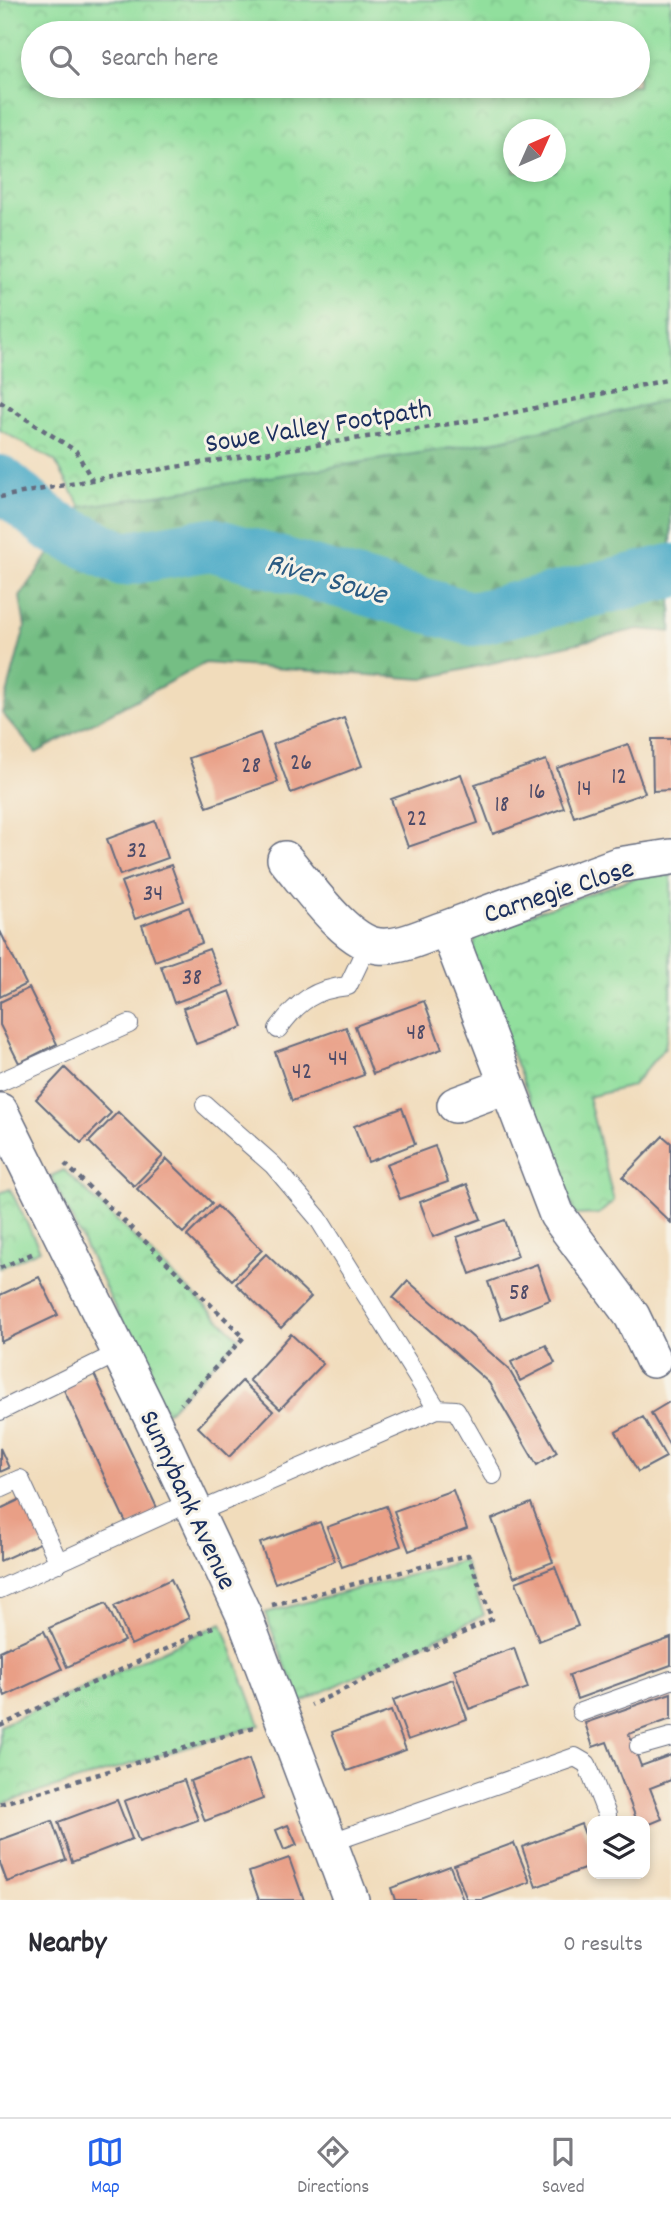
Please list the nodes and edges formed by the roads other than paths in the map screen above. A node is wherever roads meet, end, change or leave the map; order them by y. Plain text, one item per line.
1 (671, 857) edge
2 (285, 859) dead end
3 (447, 928) junction
4 (368, 944) junction
5 (129, 1024) dead end
6 (278, 1029) dead end
7 (0, 1082) edge
8 (506, 1086) junction
9 (205, 1105) dead end
10 (455, 1105) dead end
11 (0, 1111) edge
12 (120, 1352) junction
13 (653, 1360) dead end
14 (437, 1409) junction
15 (0, 1411) edge
16 (493, 1475) dead end
17 (0, 1488) edge
18 (194, 1507) junction
19 (59, 1563) junction
20 (1, 1585) edge
21 (671, 1681) edge
22 (581, 1712) dead end
23 (671, 1737) edge
24 (639, 1746) dead end
25 (607, 1815) dead end
26 (329, 1843) junction
27 (351, 1900) edge

1 - 3 street, Carnegie Close
2 - 4 street
3 - 4 street, Carnegie Close
3 - 8 street, Carnegie Close
4 - 6 lane
5 - 7 lane
8 - 10 street
8 - 13 street, Carnegie Close
9 - 14 lane
11 - 12 street, Sunnybank Avenue
12 - 15 lane
12 - 18 street, Sunnybank Avenue
14 - 16 lane
14 - 18 lane
17 - 19 lane
18 - 19 lane
18 - 26 street, Sunnybank Avenue
19 - 20 lane
21 - 22 lane
23 - 24 lane
25 - 26 lane
26 - 27 street, Sunnybank Avenue

